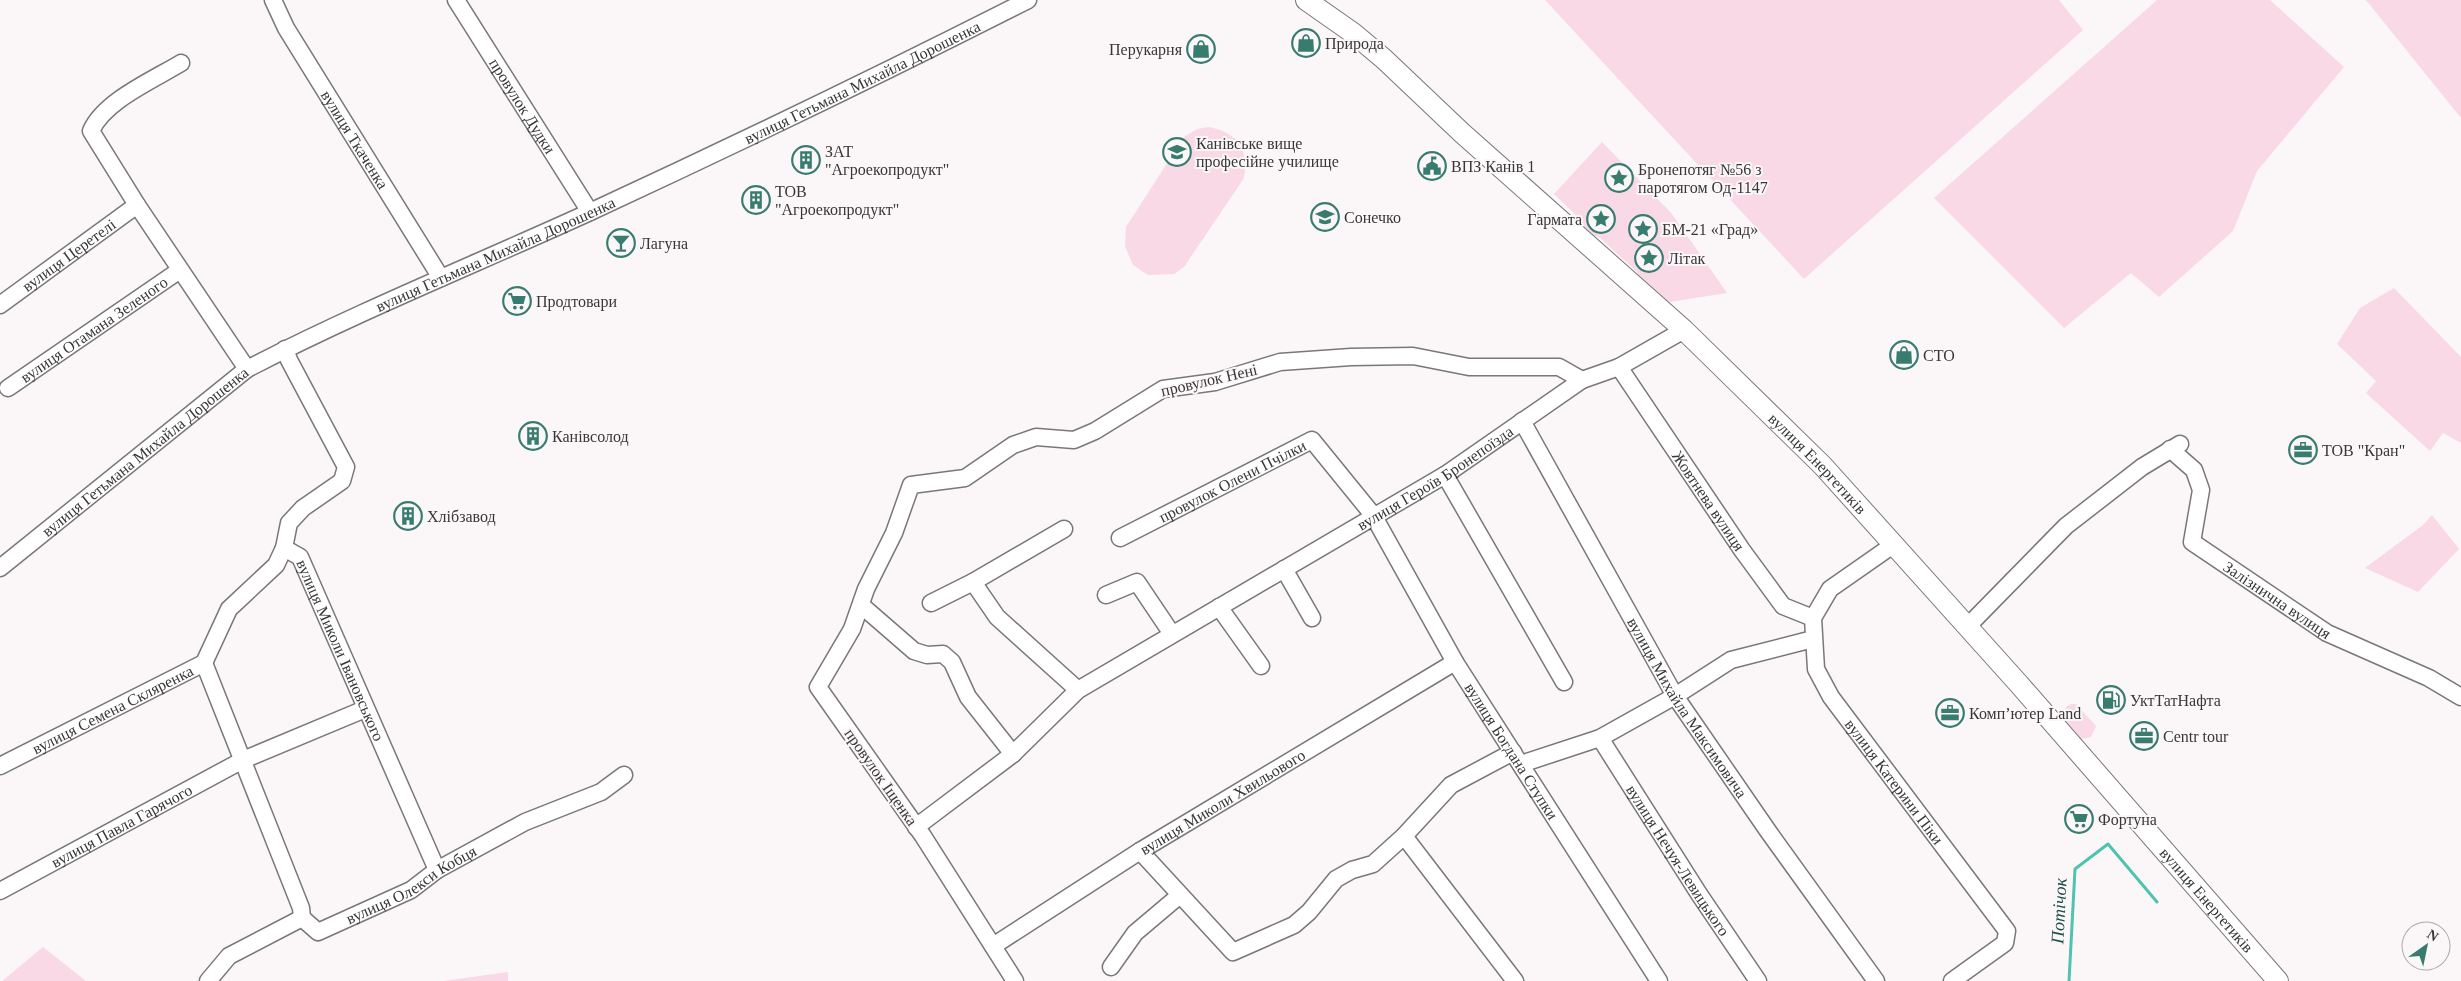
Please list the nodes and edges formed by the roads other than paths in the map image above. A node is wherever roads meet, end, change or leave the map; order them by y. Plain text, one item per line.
1 (274, 0) edge
2 (456, 0) edge
3 (1028, 0) edge
4 (1306, 0) edge
5 (182, 62) dead end
6 (137, 205) junction
7 (590, 212) junction
8 (180, 270) junction
9 (441, 278) junction
10 (0, 305) edge
11 (1684, 330) junction
12 (286, 349) junction
13 (1619, 367) junction
14 (247, 369) junction
15 (1582, 380) junction
16 (8, 388) dead end
17 (1522, 421) junction
18 (1445, 475) junction
19 (911, 485) joint
20 (1373, 516) junction
21 (1064, 529) dead end
22 (1120, 538) dead end
23 (1893, 545) junction
24 (284, 548) junction
25 (0, 568) edge
26 (1284, 569) junction
27 (973, 582) junction
28 (1106, 595) dead end
29 (931, 603) dead end
30 (861, 604) junction
31 (1219, 607) junction
32 (1312, 618) dead end
33 (1813, 618) junction
34 (1966, 627) junction
35 (1172, 634) junction
36 (1813, 639) junction
37 (1455, 662) junction
38 (204, 663) junction
39 (1261, 666) dead end
40 (1564, 682) dead end
41 (1078, 690) junction
42 (1674, 696) junction
43 (2461, 697) edge
44 (365, 709) junction
45 (1600, 738) junction
46 (1013, 754) junction
47 (1517, 758) junction
48 (243, 760) junction
49 (0, 766) edge
50 (624, 775) dead end
51 (916, 827) junction
52 (1404, 836) junction
53 (1140, 851) junction
54 (437, 870) junction
55 (0, 891) edge
56 (1180, 895) junction
57 (302, 918) junction
58 (993, 946) junction
59 (1111, 966) dead end
60 (208, 981) edge
61 (1015, 981) edge
62 (1515, 981) edge
63 (1659, 981) edge
64 (1758, 981) edge
65 (1876, 981) edge
66 (1952, 981) edge
67 (2278, 981) edge

1 - 9 street, вулиця Ткаченка
2 - 7 street, провулок Дудки
3 - 7 street, вулиця Гетьмана Михайла Дорошенка
4 - 11 main road, вулиця Енергетиків
5 - 6 street, вулиця Отамана Зеленого
6 - 8 street, вулиця Отамана Зеленого
6 - 10 street, вулиця Церетелі
7 - 9 street, вулиця Гетьмана Михайла Дорошенка
8 - 14 street, вулиця Отамана Зеленого
8 - 16 street, вулиця Отамана Зеленого
9 - 12 street, вулиця Гетьмана Михайла Дорошенка
11 - 13 street, вулиця Героїв Бронепоїзда
11 - 23 main road, вулиця Енергетиків
12 - 14 street, вулиця Гетьмана Михайла Дорошенка
12 - 24 street, вулиця Миколи Івановського
13 - 15 street, вулиця Героїв Бронепоїзда
13 - 33 street, Жовтнева вулиця
14 - 25 street, вулиця Гетьмана Михайла Дорошенка
15 - 17 street, вулиця Героїв Бронепоїзда
15 - 19 street, провулок Нені
17 - 18 street, вулиця Героїв Бронепоїзда
17 - 42 street, вулиця Михайла Максимовича
18 - 20 street, вулиця Героїв Бронепоїзда
18 - 40 street
19 - 30 street, провулок Іщенка
20 - 22 street, провулок Олени Пчілки
20 - 26 street, вулиця Героїв Бронепоїзда
20 - 37 street, вулиця Богдана Ступки
21 - 27 street
23 - 33 street
23 - 34 main road, вулиця Енергетиків
24 - 38 street, вулиця Семена Скляренка
24 - 44 street, вулиця Миколи Івановського
26 - 31 street, вулиця Героїв Бронепоїзда
26 - 32 street
27 - 29 street
27 - 41 street
28 - 35 street
30 - 46 street
30 - 51 street, провулок Іщенка
31 - 35 street, вулиця Героїв Бронепоїзда
31 - 39 street
33 - 36 street, вулиця Катерини Піки
34 - 43 street, Залізнична вулиця
34 - 67 main road, вулиця Енергетиків
35 - 41 street, вулиця Героїв Бронепоїзда
36 - 42 street
36 - 66 street, вулиця Катерини Піки
37 - 47 street, вулиця Богдана Ступки
37 - 53 street, вулиця Миколи Хвильового
38 - 48 street
38 - 49 street, вулиця Семена Скляренка
41 - 46 street, вулиця Героїв Бронепоїзда
42 - 45 street
42 - 65 street, вулиця Михайла Максимовича
44 - 48 street, вулиця Павла Гарячого
44 - 54 street, вулиця Миколи Івановського
45 - 47 street
45 - 64 street, вулиця Нечуя-Левицького
46 - 51 street, вулиця Героїв Бронепоїзда
47 - 52 street
47 - 63 street, вулиця Богдана Ступки
48 - 55 street, вулиця Павла Гарячого
48 - 57 street
50 - 54 street, вулиця Олекси Кобця
51 - 58 street, провулок Іщенка
52 - 56 street
52 - 62 street
53 - 56 street
53 - 58 street, вулиця Миколи Хвильового
54 - 57 street, вулиця Олекси Кобця
56 - 59 street
57 - 60 street
58 - 61 street, провулок Іщенка

